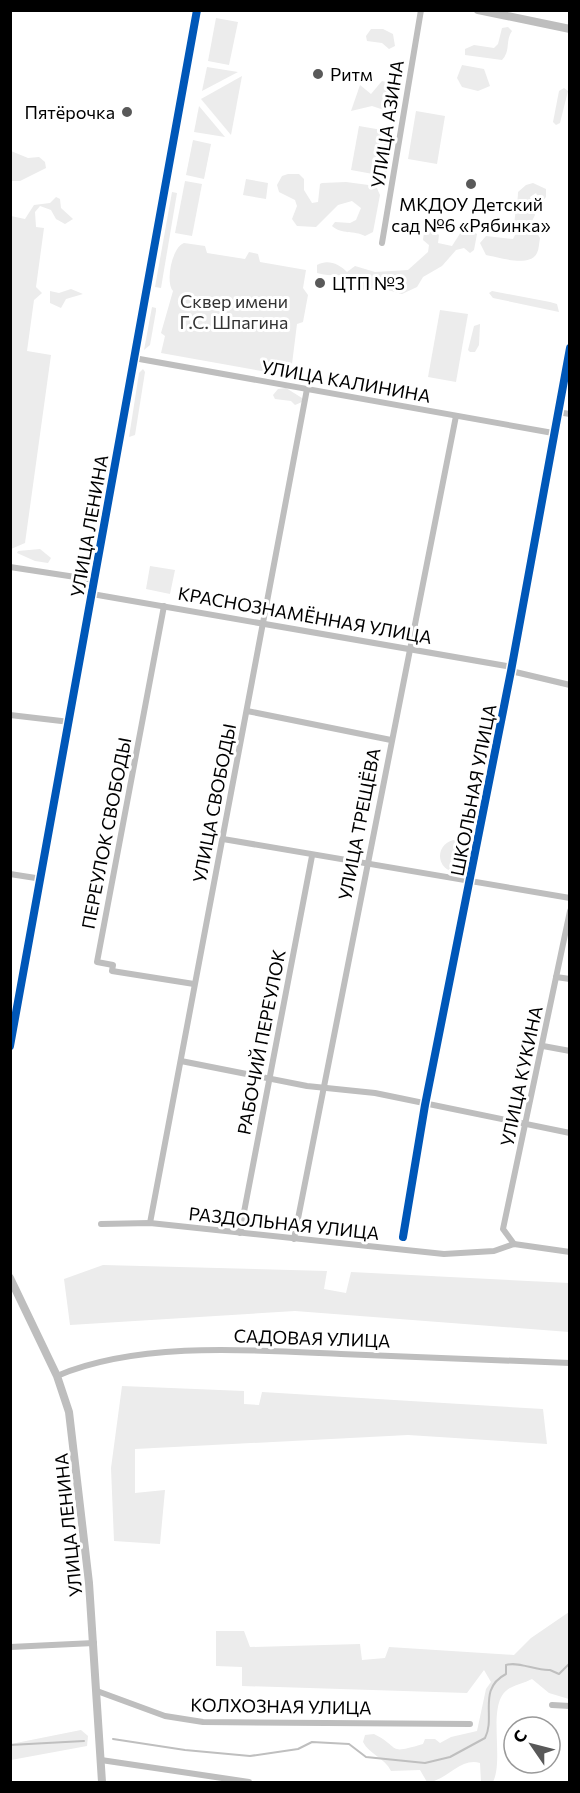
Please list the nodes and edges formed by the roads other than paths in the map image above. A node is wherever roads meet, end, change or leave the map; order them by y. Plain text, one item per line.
1 (197, 10) edge
2 (421, 10) edge
3 (478, 10) edge
4 (570, 28) edge
5 (382, 243) dead end
6 (570, 348) edge
7 (134, 358) junction
8 (307, 389) junction
9 (558, 412) junction
10 (570, 414) edge
11 (456, 416) junction
12 (553, 433) junction
13 (10, 567) edge
14 (95, 580) junction
15 (92, 594) junction
16 (164, 606) junction
17 (261, 623) junction
18 (411, 649) junction
19 (512, 669) junction
20 (570, 685) edge
21 (247, 711) junction
22 (10, 715) edge
23 (70, 722) junction
24 (391, 740) junction
25 (223, 839) junction
26 (312, 856) junction
27 (366, 864) junction
28 (10, 874) edge
29 (42, 879) junction
30 (470, 883) junction
31 (570, 898) edge
32 (570, 911) edge
33 (556, 977) junction
34 (570, 979) edge
35 (194, 984) junction
36 (10, 1046) edge
37 (543, 1046) junction
38 (570, 1051) edge
39 (181, 1061) junction
40 (269, 1079) junction
41 (324, 1086) junction
42 (425, 1105) junction
43 (527, 1124) junction
44 (570, 1132) edge
45 (150, 1223) junction
46 (101, 1224) dead end
47 (240, 1233) junction
48 (403, 1237) dead end
49 (294, 1239) junction
50 (514, 1244) junction
51 (570, 1252) edge
52 (10, 1278) edge
53 (570, 1363) edge
54 (57, 1376) junction
55 (94, 1643) junction
56 (10, 1647) edge
57 (97, 1691) junction
58 (552, 1705) dead end
59 (570, 1706) edge
60 (470, 1724) dead end
61 (101, 1760) junction
62 (102, 1782) edge
63 (249, 1782) edge

1 - 7 street, УЛИЦА ЛЕНИНА
2 - 5 street, УЛИЦА АЗИНА
3 - 4 street
6 - 9 street, ШКОЛЬНАЯ УЛИЦА
7 - 8 street, УЛИЦА КАЛИНИНА
7 - 14 street, УЛИЦА ЛЕНИНА
8 - 11 street, УЛИЦА КАЛИНИНА
8 - 17 street, УЛИЦА СВОБОДЫ
9 - 10 street
9 - 12 street, ШКОЛЬНАЯ УЛИЦА
11 - 12 street, УЛИЦА КАЛИНИНА
11 - 18 street, УЛИЦА ТРЕЩЁВА
12 - 19 street, ШКОЛЬНАЯ УЛИЦА
13 - 14 street
14 - 15 street, УЛИЦА ЛЕНИНА
15 - 16 street, КРАСНОЗНАМЁННАЯ УЛИЦА
15 - 23 street, УЛИЦА ЛЕНИНА
16 - 17 street, КРАСНОЗНАМЁННАЯ УЛИЦА
16 - 35 street, ПЕРЕУЛОК СВОБОДЫ
17 - 18 street, КРАСНОЗНАМЁННАЯ УЛИЦА
17 - 21 street, УЛИЦА СВОБОДЫ
18 - 19 street, КРАСНОЗНАМЁННАЯ УЛИЦА
18 - 24 street, УЛИЦА ТРЕЩЁВА
19 - 20 street, КРАСНОЗНАМЁННАЯ УЛИЦА
19 - 30 street, ШКОЛЬНАЯ УЛИЦА
21 - 24 street
21 - 25 street, УЛИЦА СВОБОДЫ
22 - 23 street
23 - 29 street, УЛИЦА ЛЕНИНА
24 - 27 street, УЛИЦА ТРЕЩЁВА
25 - 26 street
25 - 35 street, УЛИЦА СВОБОДЫ
26 - 27 street
26 - 40 street, РАБОЧИЙ ПЕРЕУЛОК
27 - 30 street
27 - 41 street, УЛИЦА ТРЕЩЁВА
28 - 29 street
29 - 36 street, УЛИЦА ЛЕНИНА
30 - 31 street
30 - 42 street, ШКОЛЬНАЯ УЛИЦА
32 - 33 street, УЛИЦА КУКИНА
33 - 34 street
33 - 37 street, УЛИЦА КУКИНА
35 - 39 street, УЛИЦА СВОБОДЫ
37 - 38 street
37 - 43 street, УЛИЦА КУКИНА
39 - 40 street
39 - 45 street, УЛИЦА СВОБОДЫ
40 - 41 street
40 - 47 street, РАБОЧИЙ ПЕРЕУЛОК
41 - 42 street
41 - 49 street, УЛИЦА ТРЕЩЁВА
42 - 43 street
42 - 48 street, ШКОЛЬНАЯ УЛИЦА
43 - 44 street
43 - 50 street, УЛИЦА КУКИНА
45 - 46 street, РАЗДОЛЬНАЯ УЛИЦА
45 - 47 street, РАЗДОЛЬНАЯ УЛИЦА
47 - 49 street, РАЗДОЛЬНАЯ УЛИЦА
49 - 50 street, РАЗДОЛЬНАЯ УЛИЦА
50 - 51 street, РАЗДОЛЬНАЯ УЛИЦА
52 - 54 street, УЛИЦА ЛЕНИНА
53 - 54 street, САДОВАЯ УЛИЦА
54 - 55 street, УЛИЦА ЛЕНИНА
55 - 56 street
55 - 57 street, УЛИЦА ЛЕНИНА
57 - 60 street, КОЛХОЗНАЯ УЛИЦА
57 - 61 street, УЛИЦА ЛЕНИНА
58 - 59 street
61 - 62 street, УЛИЦА ЛЕНИНА
61 - 63 street

